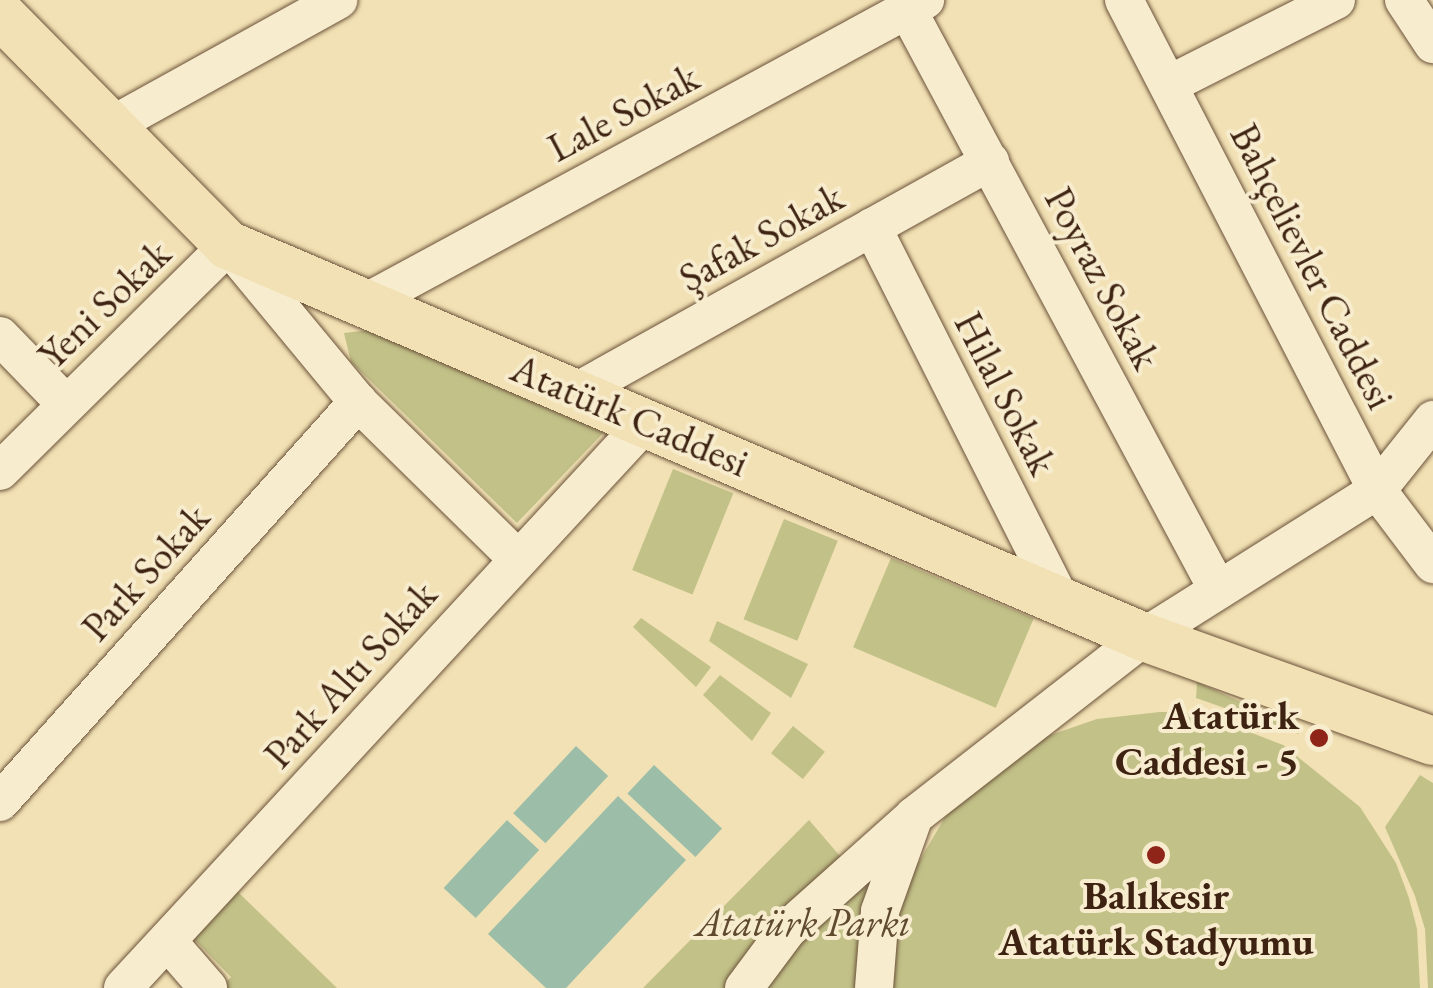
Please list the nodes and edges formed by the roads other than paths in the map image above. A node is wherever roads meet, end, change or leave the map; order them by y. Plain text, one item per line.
1 (338, 0) edge
2 (1124, 0) edge
3 (1336, 0) edge
4 (1404, 0) edge
5 (916, 5) edge
6 (0, 14) edge
7 (1433, 44) edge
8 (1170, 84) junction
9 (110, 126) junction
10 (990, 162) junction
11 (872, 226) junction
12 (228, 245) junction
13 (364, 303) junction
14 (0, 336) edge
15 (576, 392) junction
16 (358, 402) junction
17 (66, 404) junction
18 (1433, 420) edge
19 (646, 422) junction
20 (0, 471) edge
21 (1376, 490) junction
22 (517, 558) junction
23 (1433, 564) edge
24 (1218, 590) junction
25 (1060, 600) junction
26 (1144, 638) junction
27 (1333, 708) junction
28 (1433, 741) edge
29 (1433, 761) edge
30 (0, 802) edge
31 (914, 816) junction
32 (176, 951) dead end
33 (123, 988) edge
34 (208, 988) edge
35 (744, 988) edge
36 (874, 988) edge

1 - 9 street
2 - 8 street, Bahçelievler Caddesi
3 - 8 street
4 - 7 street
5 - 10 street, Poyraz Sokak
5 - 13 street, Lale Sokak
6 - 9 main road, Atatürk Caddesi
8 - 21 street, Bahçelievler Caddesi
9 - 12 main road, Atatürk Caddesi
10 - 11 street, Şafak Sokak
10 - 24 street, Poyraz Sokak
11 - 15 street, Şafak Sokak
11 - 25 street, Hilal Sokak
12 - 13 main road, Atatürk Caddesi
12 - 16 street
12 - 17 street, Yeni Sokak
13 - 15 main road, Atatürk Caddesi
14 - 17 street
15 - 19 main road, Atatürk Caddesi
16 - 22 street
16 - 30 street, Park Sokak
17 - 20 street, Yeni Sokak
18 - 21 street
19 - 22 street, Park Altı Sokak
19 - 25 main road, Atatürk Caddesi
21 - 23 street, Bahçelievler Caddesi
21 - 24 street
22 - 33 street, Park Altı Sokak
24 - 26 street
25 - 26 main road, Atatürk Caddesi
26 - 27 main road, Atatürk Caddesi
26 - 31 street
27 - 28 main road
27 - 29 main road
31 - 35 street
31 - 36 street
32 - 34 street

